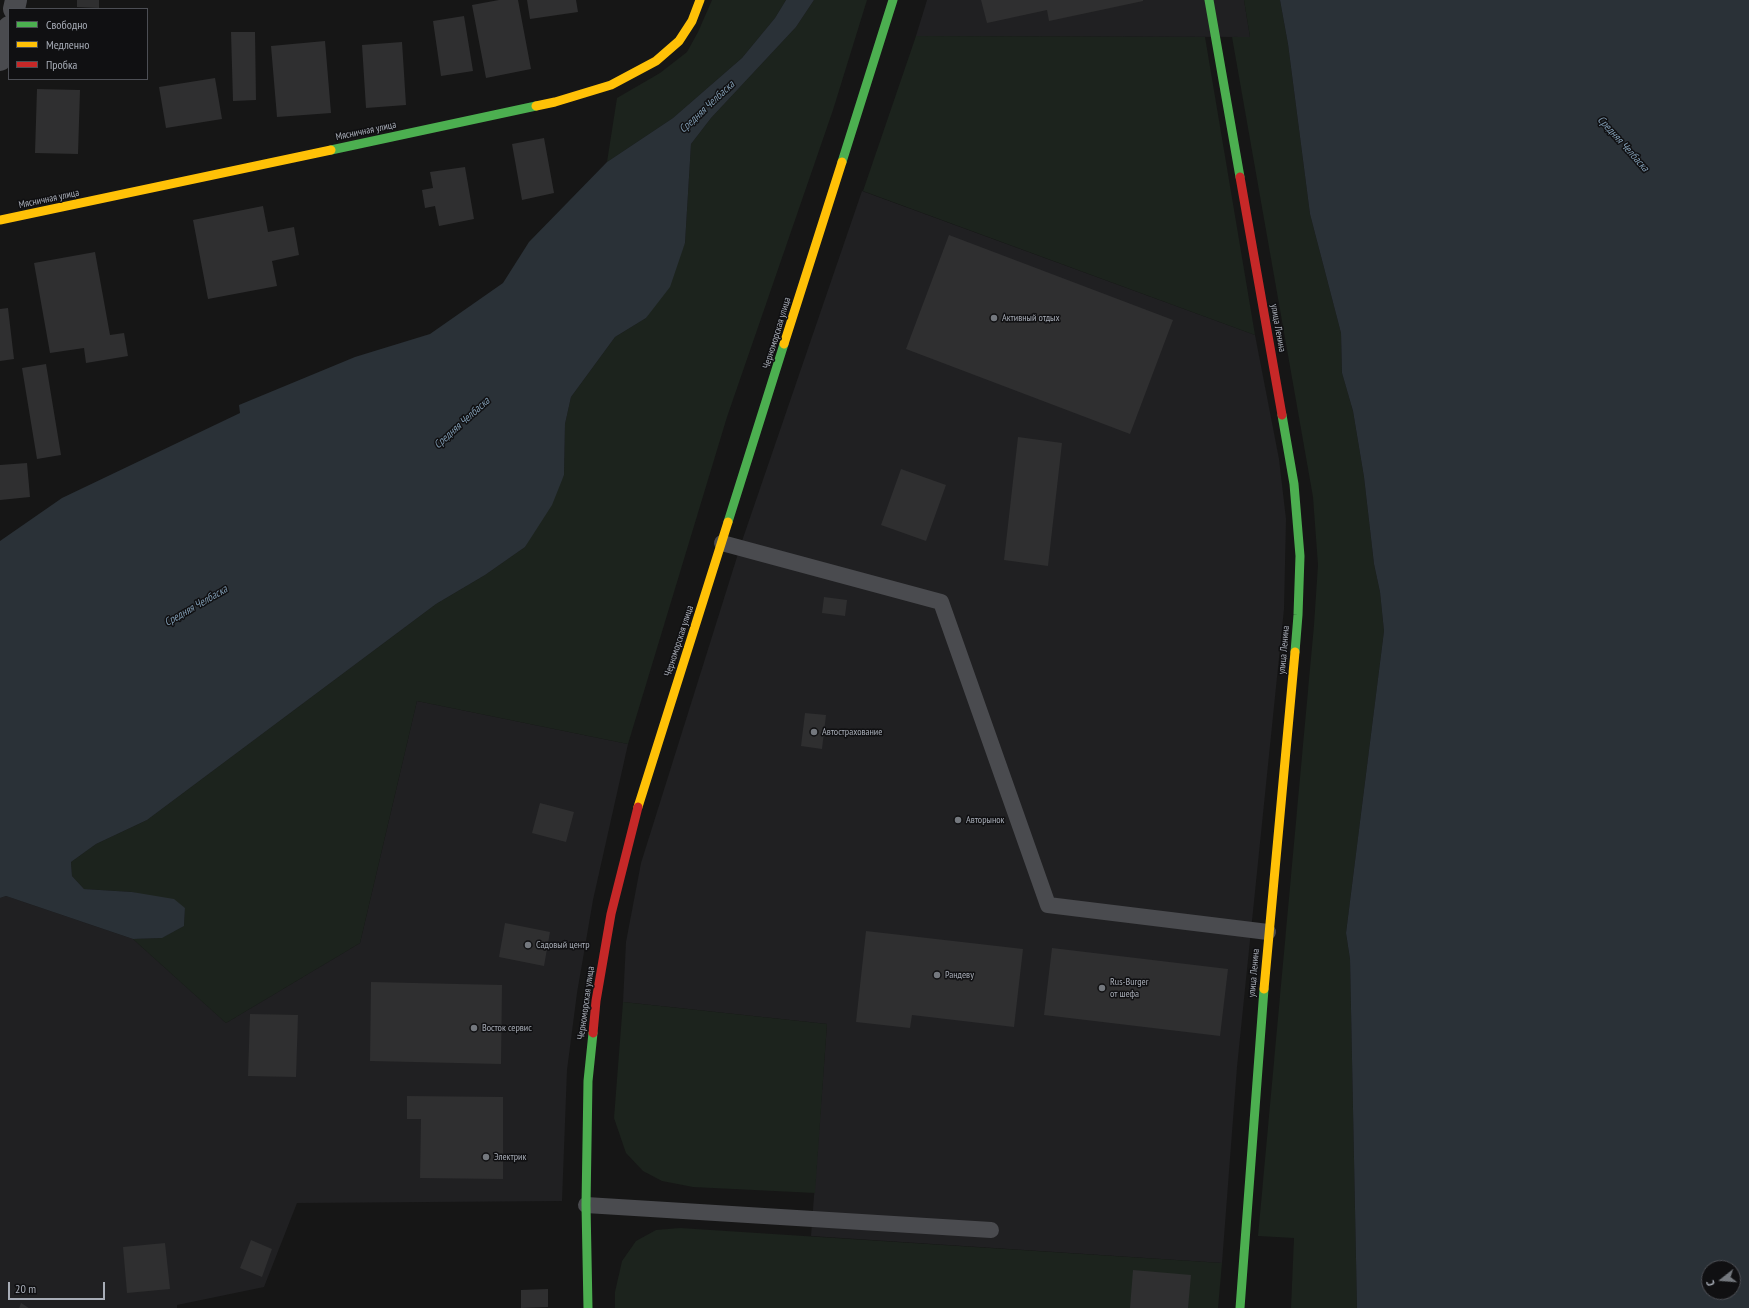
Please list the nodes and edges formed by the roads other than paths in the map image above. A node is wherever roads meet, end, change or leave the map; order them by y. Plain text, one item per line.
1 (700, 0) edge
2 (893, 0) edge
3 (1209, 0) edge
4 (8, 31) edge
5 (0, 60) edge
6 (0, 220) edge
7 (722, 543) junction
8 (1268, 932) junction
9 (586, 1205) junction
10 (991, 1230) dead end
11 (588, 1308) edge
12 (1240, 1308) edge

1 - 6 street, Мясничная улица
2 - 7 street, Черноморская улица
3 - 8 street, улица Ленина
4 - 5 street
7 - 8 lane
7 - 9 street, Черноморская улица
8 - 12 street, улица Ленина
9 - 10 lane
9 - 11 street, Черноморская улица

